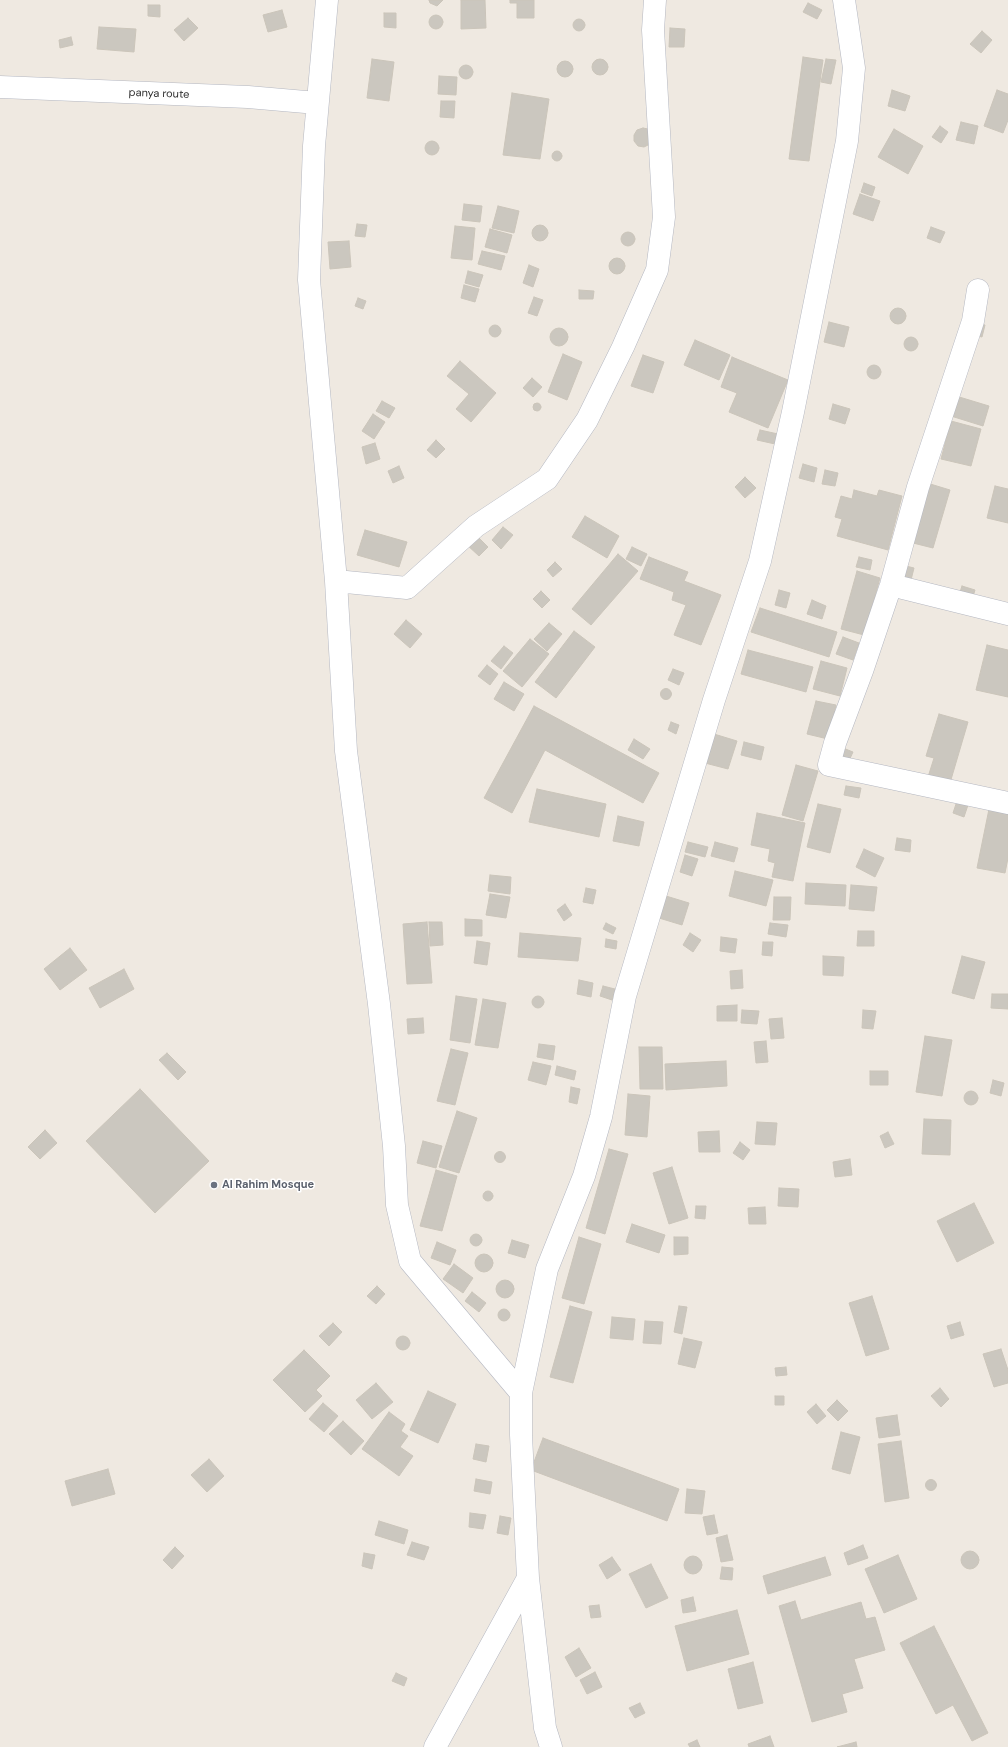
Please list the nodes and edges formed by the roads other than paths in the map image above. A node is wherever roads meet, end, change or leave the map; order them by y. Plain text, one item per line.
1 (327, 0) edge
2 (655, 0) edge
3 (844, 0) edge
4 (0, 87) edge
5 (317, 103) junction
6 (978, 290) dead end
7 (336, 581) junction
8 (891, 585) junction
9 (1008, 614) edge
10 (1008, 803) edge
11 (521, 1393) junction
12 (528, 1578) junction
13 (435, 1747) edge
14 (551, 1747) edge

1 - 5 street
2 - 7 street
3 - 11 street
4 - 5 street, panya route
5 - 7 street
6 - 8 street
7 - 11 street
8 - 9 street
8 - 10 street
11 - 12 street
12 - 13 street
12 - 14 street

